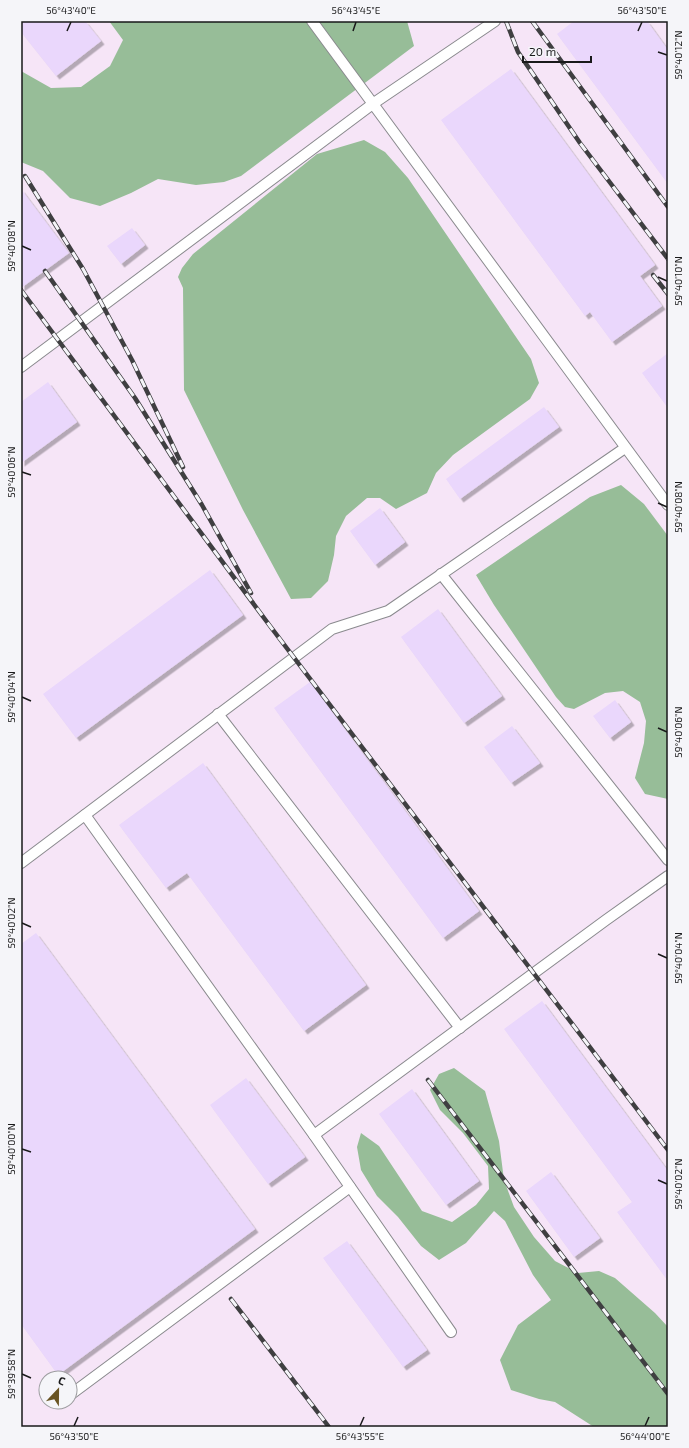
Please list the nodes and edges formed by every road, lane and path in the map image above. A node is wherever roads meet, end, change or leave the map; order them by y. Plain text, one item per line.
1 (312, 21) edge
2 (495, 21) edge
3 (374, 103) junction
4 (21, 367) edge
5 (625, 448) junction
6 (668, 505) edge
7 (441, 574) junction
8 (218, 714) junction
9 (85, 815) junction
10 (668, 860) edge
11 (21, 863) edge
12 (668, 876) edge
13 (460, 1028) junction
14 (314, 1135) junction
15 (350, 1187) junction
16 (451, 1332) dead end
17 (78, 1389) edge

1 - 3 lane
2 - 3 lane
3 - 4 lane
3 - 5 lane
5 - 6 lane
5 - 7 lane
7 - 8 lane
7 - 10 lane
8 - 9 lane
8 - 13 lane
9 - 11 lane
9 - 14 lane
12 - 13 lane
13 - 14 lane
14 - 15 lane
15 - 16 lane
15 - 17 lane

